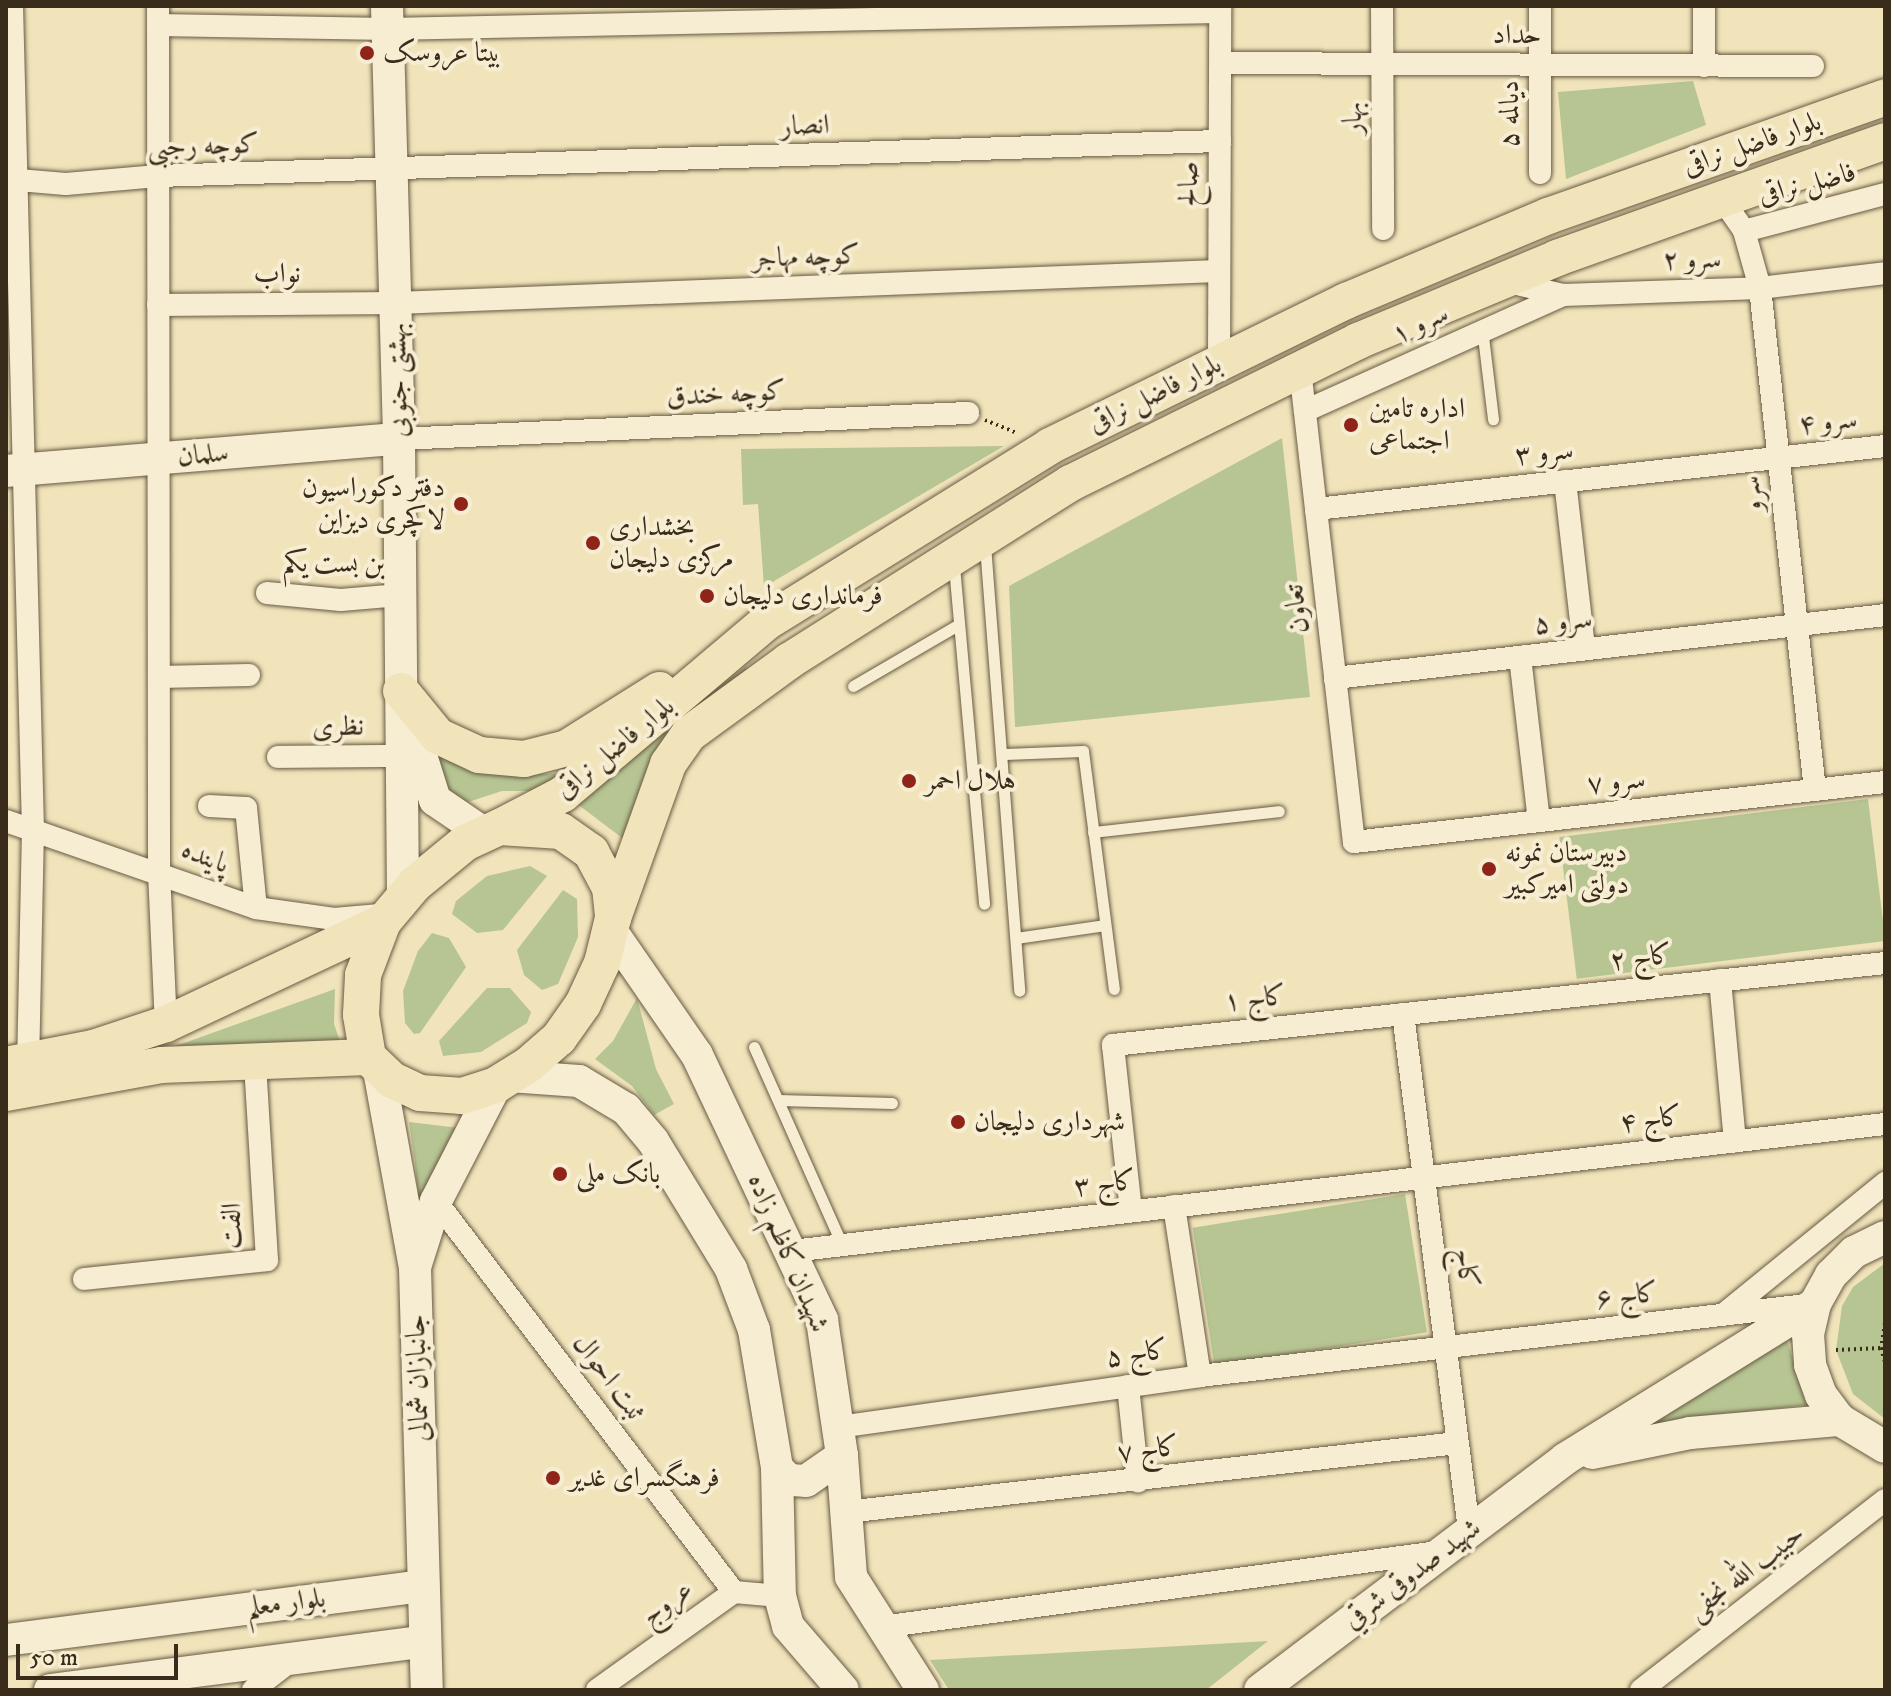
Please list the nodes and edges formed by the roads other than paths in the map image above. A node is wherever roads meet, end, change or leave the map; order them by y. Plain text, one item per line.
1 (12, 6) edge
2 (1382, 6) edge
3 (1540, 6) edge
4 (1704, 6) edge
5 (1220, 9) edge
6 (713, 14) edge
7 (158, 15) edge
8 (387, 17) edge
9 (1221, 63) junction
10 (1382, 64) junction
11 (1540, 65) junction
12 (1704, 66) junction
13 (1813, 66) dead end
14 (1885, 97) edge
15 (1220, 141) junction
16 (1885, 141) edge
17 (392, 171) junction
18 (1540, 173) dead end
19 (158, 176) junction
20 (11, 179) edge
21 (1885, 194) edge
22 (1722, 199) junction
23 (1383, 229) dead end
24 (1744, 231) junction
25 (1218, 271) junction
26 (1885, 273) edge
27 (1503, 281) junction
28 (1760, 288) junction
29 (1563, 295) junction
30 (396, 303) junction
31 (158, 305) junction
32 (1482, 328) junction
33 (1219, 363) junction
34 (1300, 369) junction
35 (1305, 411) junction
36 (968, 413) road end
37 (1493, 419) dead end
38 (399, 439) junction
39 (1885, 446) edge
40 (1779, 458) junction
41 (158, 459) junction
42 (15, 470) edge
43 (1565, 481) junction
44 (1316, 509) junction
45 (985, 538) junction
46 (953, 558) junction
47 (267, 593) dead end
48 (400, 595) junction
49 (1885, 615) edge
50 (765, 623) junction
51 (1797, 625) junction
52 (956, 626) junction
53 (1584, 649) junction
54 (1520, 657) junction
55 (249, 675) dead end
56 (159, 677) junction
57 (1335, 678) junction
58 (853, 686) dead end
59 (401, 691) junction
60 (1004, 754) junction
61 (400, 756) junction
62 (278, 757) dead end
63 (1885, 782) edge
64 (1815, 790) junction
65 (209, 806) dead end
66 (1279, 811) dead end
67 (6, 821) edge
68 (1539, 821) junction
69 (33, 829) junction
70 (493, 830) junction
71 (1093, 832) junction
72 (1354, 842) joint
73 (159, 872) junction
74 (984, 904) dead end
75 (256, 908) junction
76 (392, 911) junction
77 (612, 924) junction
78 (1105, 925) junction
79 (1016, 938) junction
80 (1885, 963) edge
81 (1720, 980) junction
82 (1114, 989) dead end
83 (1019, 991) dead end
84 (1403, 1014) junction
85 (166, 1024) junction
86 (754, 1047) dead end
87 (255, 1062) junction
88 (17, 1063) edge
89 (373, 1063) junction
90 (503, 1081) junction
91 (6, 1093) edge
92 (778, 1100) junction
93 (892, 1103) dead end
94 (1885, 1124) edge
95 (1735, 1141) junction
96 (1424, 1177) junction
97 (1885, 1183) edge
98 (436, 1201) junction
99 (1174, 1206) junction
100 (1131, 1211) junction
101 (1885, 1237) edge
102 (841, 1242) junction
103 (792, 1251) junction
104 (415, 1268) junction
105 (84, 1279) dead end
106 (1815, 1304) junction
107 (1723, 1315) junction
108 (1446, 1346) junction
109 (1200, 1376) junction
110 (1128, 1386) junction
111 (1840, 1420) junction
112 (840, 1442) junction
113 (1457, 1443) junction
114 (1885, 1447) edge
115 (1565, 1459) junction
116 (777, 1468) junction
117 (1138, 1481) junction
118 (1885, 1500) edge
119 (846, 1512) junction
120 (1469, 1530) junction
121 (1440, 1551) junction
122 (424, 1586) junction
123 (734, 1592) junction
124 (780, 1596) junction
125 (881, 1627) junction
126 (6, 1640) edge
127 (425, 1641) junction
128 (296, 1657) junction
129 (50, 1690) edge
130 (253, 1690) edge
131 (427, 1690) edge
132 (597, 1690) edge
133 (843, 1690) edge
134 (923, 1690) edge
135 (1260, 1690) edge
136 (1641, 1690) edge

1 - 20 street
2 - 10 street, بهار
3 - 11 street, دیالمه ۵
4 - 12 street
5 - 6 street
5 - 9 street, صالح
6 - 8 street
7 - 8 street
7 - 19 street
8 - 17 street, بهشتی جنوبی
9 - 10 street, حداد
9 - 15 street, صالح
10 - 11 street, حداد
10 - 23 street, بهار
11 - 12 street, حداد
11 - 18 street, دیالمه ۵
12 - 13 street, حداد
14 - 33 main road, بلوار فاضل نراقی
15 - 17 street, انصار
15 - 25 street, صالح
16 - 22 main road, بلوار فاضل نراقی
17 - 19 street, کوچه رجبی
17 - 30 street, بهشتی جنوبی
19 - 20 street, کوچه رجبی
19 - 31 street
20 - 42 street
21 - 24 street, فاضل نراقی
22 - 24 street, سرو
22 - 27 main road, بلوار فاضل نراقی
24 - 28 street, سرو
25 - 30 street, کوچه مهاجر
25 - 33 street, صالح
26 - 28 street, سرو ۲
27 - 29 street, سرو ۲
27 - 34 main road, بلوار فاضل نراقی
28 - 29 street, سرو ۲
28 - 40 street, سرو
29 - 32 street, سرو ۱
30 - 31 street, نواب
30 - 38 street, بهشتی جنوبی
31 - 41 street
32 - 35 street, سرو ۱
32 - 37 lane
33 - 50 main road, بلوار فاضل نراقی
34 - 35 street, تعاون
34 - 45 main road, بلوار فاضل نراقی
35 - 44 street, تعاون
36 - 38 street, کوچه خندق
38 - 41 street, سلمان
38 - 48 street, بهشتی جنوبی
39 - 40 street, سرو ۴
40 - 43 street, سرو ۳
40 - 51 street, سرو
41 - 42 street, سلمان
41 - 56 street
42 - 69 street
43 - 44 street, سرو ۳
43 - 53 street
44 - 57 street, تعاون
45 - 46 main road, بلوار فاضل نراقی
45 - 60 lane
46 - 52 lane
46 - 77 main road, بلوار فاضل نراقی
47 - 48 street, بن بست یکم
48 - 59 street, بهشتی جنوبی
49 - 51 street, سرو ۵
50 - 59 main road
50 - 70 main road, بلوار فاضل نراقی
51 - 53 street, سرو ۵
51 - 64 street, سرو
52 - 58 lane
52 - 74 lane
53 - 54 street, سرو ۵
54 - 57 street, سرو ۵
54 - 68 street
55 - 56 street
56 - 73 street
57 - 72 street, تعاون
59 - 61 street, بهشتی جنوبی
59 - 70 street
60 - 71 lane
60 - 79 lane
61 - 62 street, نظری
61 - 76 street, بهشتی جنوبی
63 - 64 street, سرو ۷
64 - 68 street, سرو ۷
65 - 75 street
66 - 71 lane
67 - 69 street, پاینده
68 - 72 street, سرو ۷
69 - 73 street, پاینده
69 - 88 street
70 - 76 main road
70 - 77 main road
71 - 78 lane
73 - 75 street, پاینده
73 - 85 street
75 - 76 street, پاینده
76 - 85 main road
76 - 89 main road
77 - 90 main road
77 - 103 street, شهیدان کاظم زاده
78 - 79 lane
78 - 82 lane
79 - 83 lane
80 - 81 street, کاج ۲
81 - 84 street, کاج ۲
81 - 95 street
84 - 96 street, کاج
84 - 100 street, کاج ۱
85 - 88 main road
86 - 92 lane
87 - 89 main road
87 - 91 main road
87 - 105 street, الفت
89 - 90 main road
89 - 104 street, جانبازان شمالی
90 - 98 street
90 - 116 street, شهیدان کاظم زاده
92 - 93 lane
92 - 102 lane
94 - 95 street, کاج ۴
95 - 96 street, کاج ۴
96 - 99 street, کاج ۳
96 - 108 street, کاج
97 - 107 street
98 - 104 street
98 - 123 street, ثبت احوال
99 - 100 street, کاج ۳
99 - 109 street
100 - 102 street, کاج ۳
101 - 106 street
102 - 103 street, کاج ۳
103 - 112 street, شهیدان کاظم زاده
104 - 122 street, جانبازان شمالی
106 - 107 street, کاج ۶
106 - 111 street
106 - 115 street, شهید صدوقی شرقي
107 - 108 street, کاج ۶
108 - 109 street, کاج ۵
108 - 113 street, کاج
109 - 110 street, کاج ۵
110 - 112 street, کاج ۵
110 - 117 street
111 - 114 street
111 - 115 street, شهید صدوقی شرقي
112 - 116 street
112 - 119 street, شهیدان کاظم زاده
113 - 117 street, کاج ۷
113 - 120 street, کاج
115 - 120 street, شهید صدوقی شرقي
116 - 124 street, شهیدان کاظم زاده
117 - 119 street, کاج ۷
118 - 136 street, حبیب الله نجفی
119 - 125 street, شهیدان کاظم زاده
120 - 121 street, شهید صدوقی شرقي
121 - 125 street
121 - 135 street, شهید صدوقی شرقي
122 - 126 street, بلوار معلم
122 - 127 street, جانبازان شمالی
123 - 124 street, عروج
123 - 132 street, عروج
124 - 133 street, شهیدان کاظم زاده
125 - 134 street, شهیدان کاظم زاده
127 - 128 street, بلوار معلم
127 - 131 street, جانبازان شمالی
128 - 129 street, بلوار معلم
128 - 130 street

